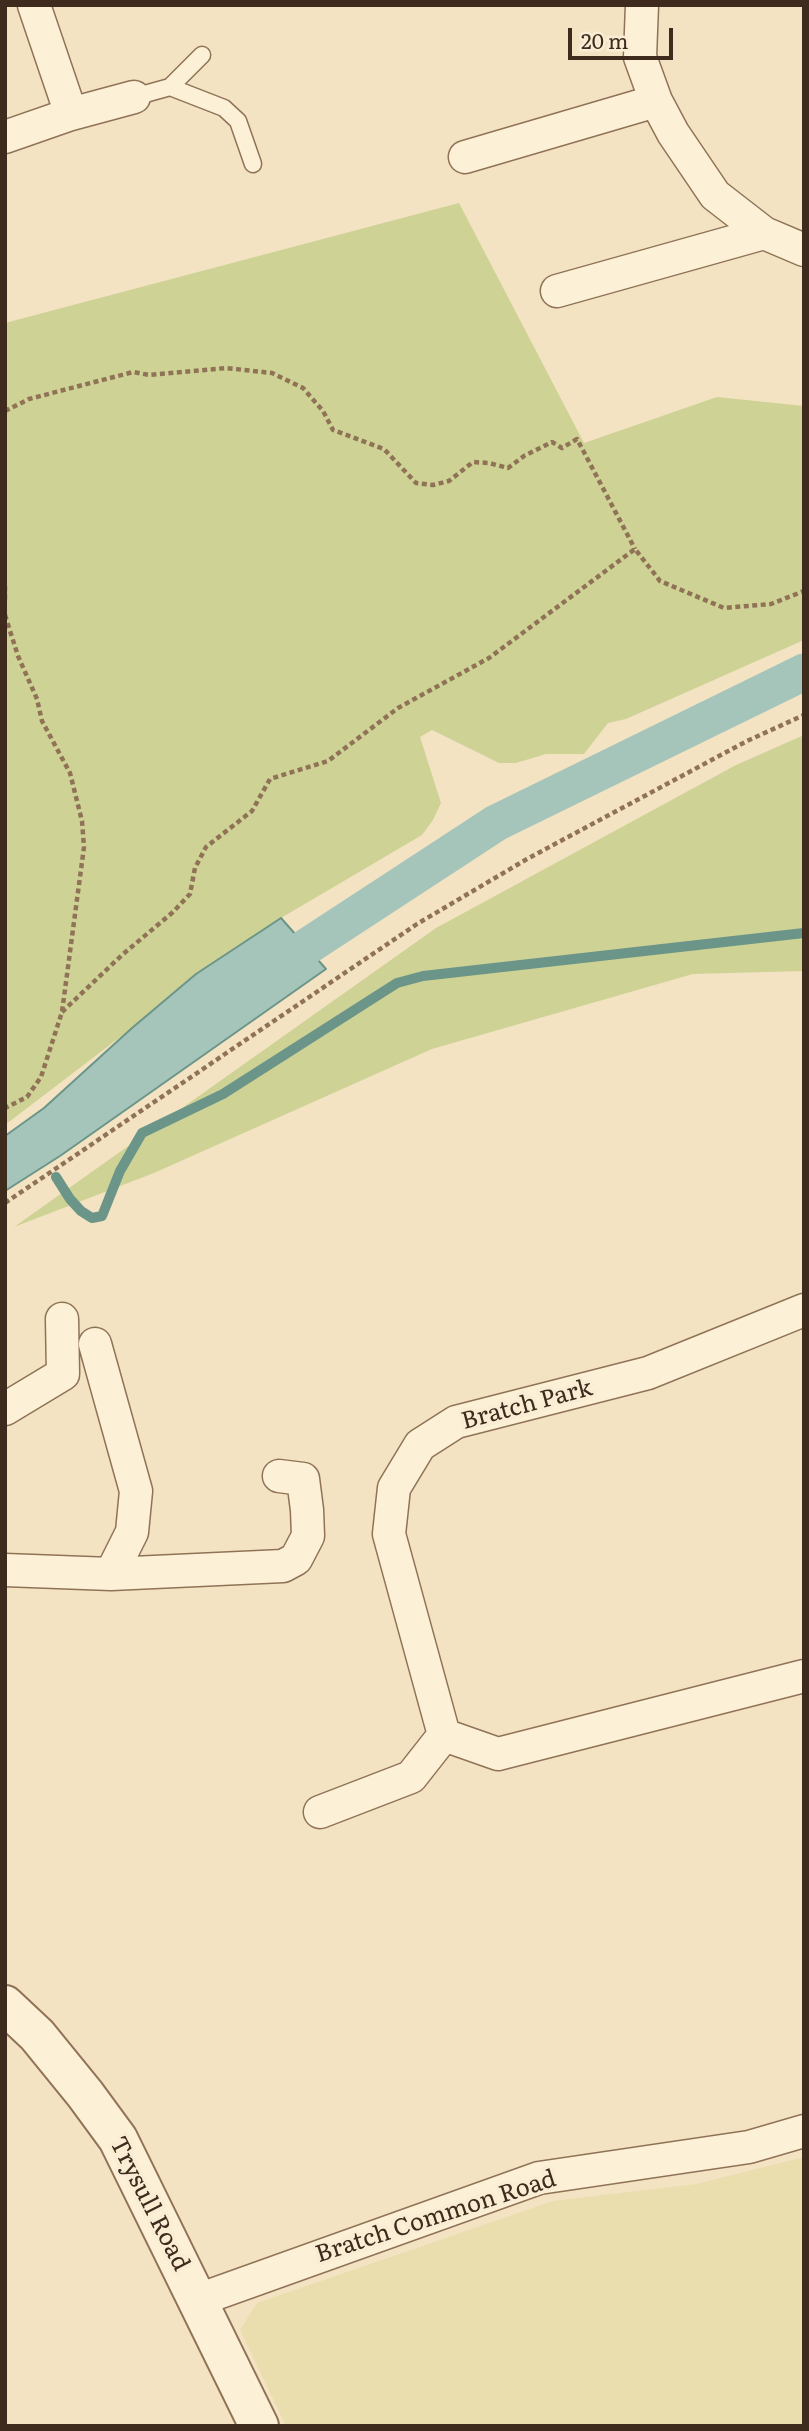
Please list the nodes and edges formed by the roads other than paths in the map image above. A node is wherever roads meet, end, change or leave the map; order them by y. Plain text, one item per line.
1 (34, 5) edge
2 (642, 5) edge
3 (202, 55) dead end
4 (170, 87) junction
5 (134, 97) joint
6 (656, 101) junction
7 (71, 114) junction
8 (5, 137) edge
9 (465, 157) dead end
10 (253, 164) dead end
11 (764, 233) junction
12 (804, 250) edge
13 (557, 291) dead end
14 (804, 1310) edge
15 (62, 1319) dead end
16 (95, 1344) dead end
17 (5, 1409) edge
18 (279, 1476) dead end
19 (5, 1570) edge
20 (111, 1574) junction
21 (804, 1676) edge
22 (444, 1735) junction
23 (320, 1812) dead end
24 (5, 2005) edge
25 (804, 2131) edge
26 (198, 2300) junction
27 (259, 2426) edge

1 - 7 street
2 - 6 street
3 - 4 lane
4 - 5 lane
4 - 10 lane
5 - 7 street
6 - 9 street
6 - 11 street
7 - 8 street
11 - 12 street
11 - 13 street
14 - 22 street, Bratch Park
15 - 17 street
16 - 20 street
18 - 20 street
19 - 20 street
21 - 22 street
22 - 23 street
24 - 26 street, Trysull Road
25 - 26 street, Bratch Common Road
26 - 27 street, Trysull Road

